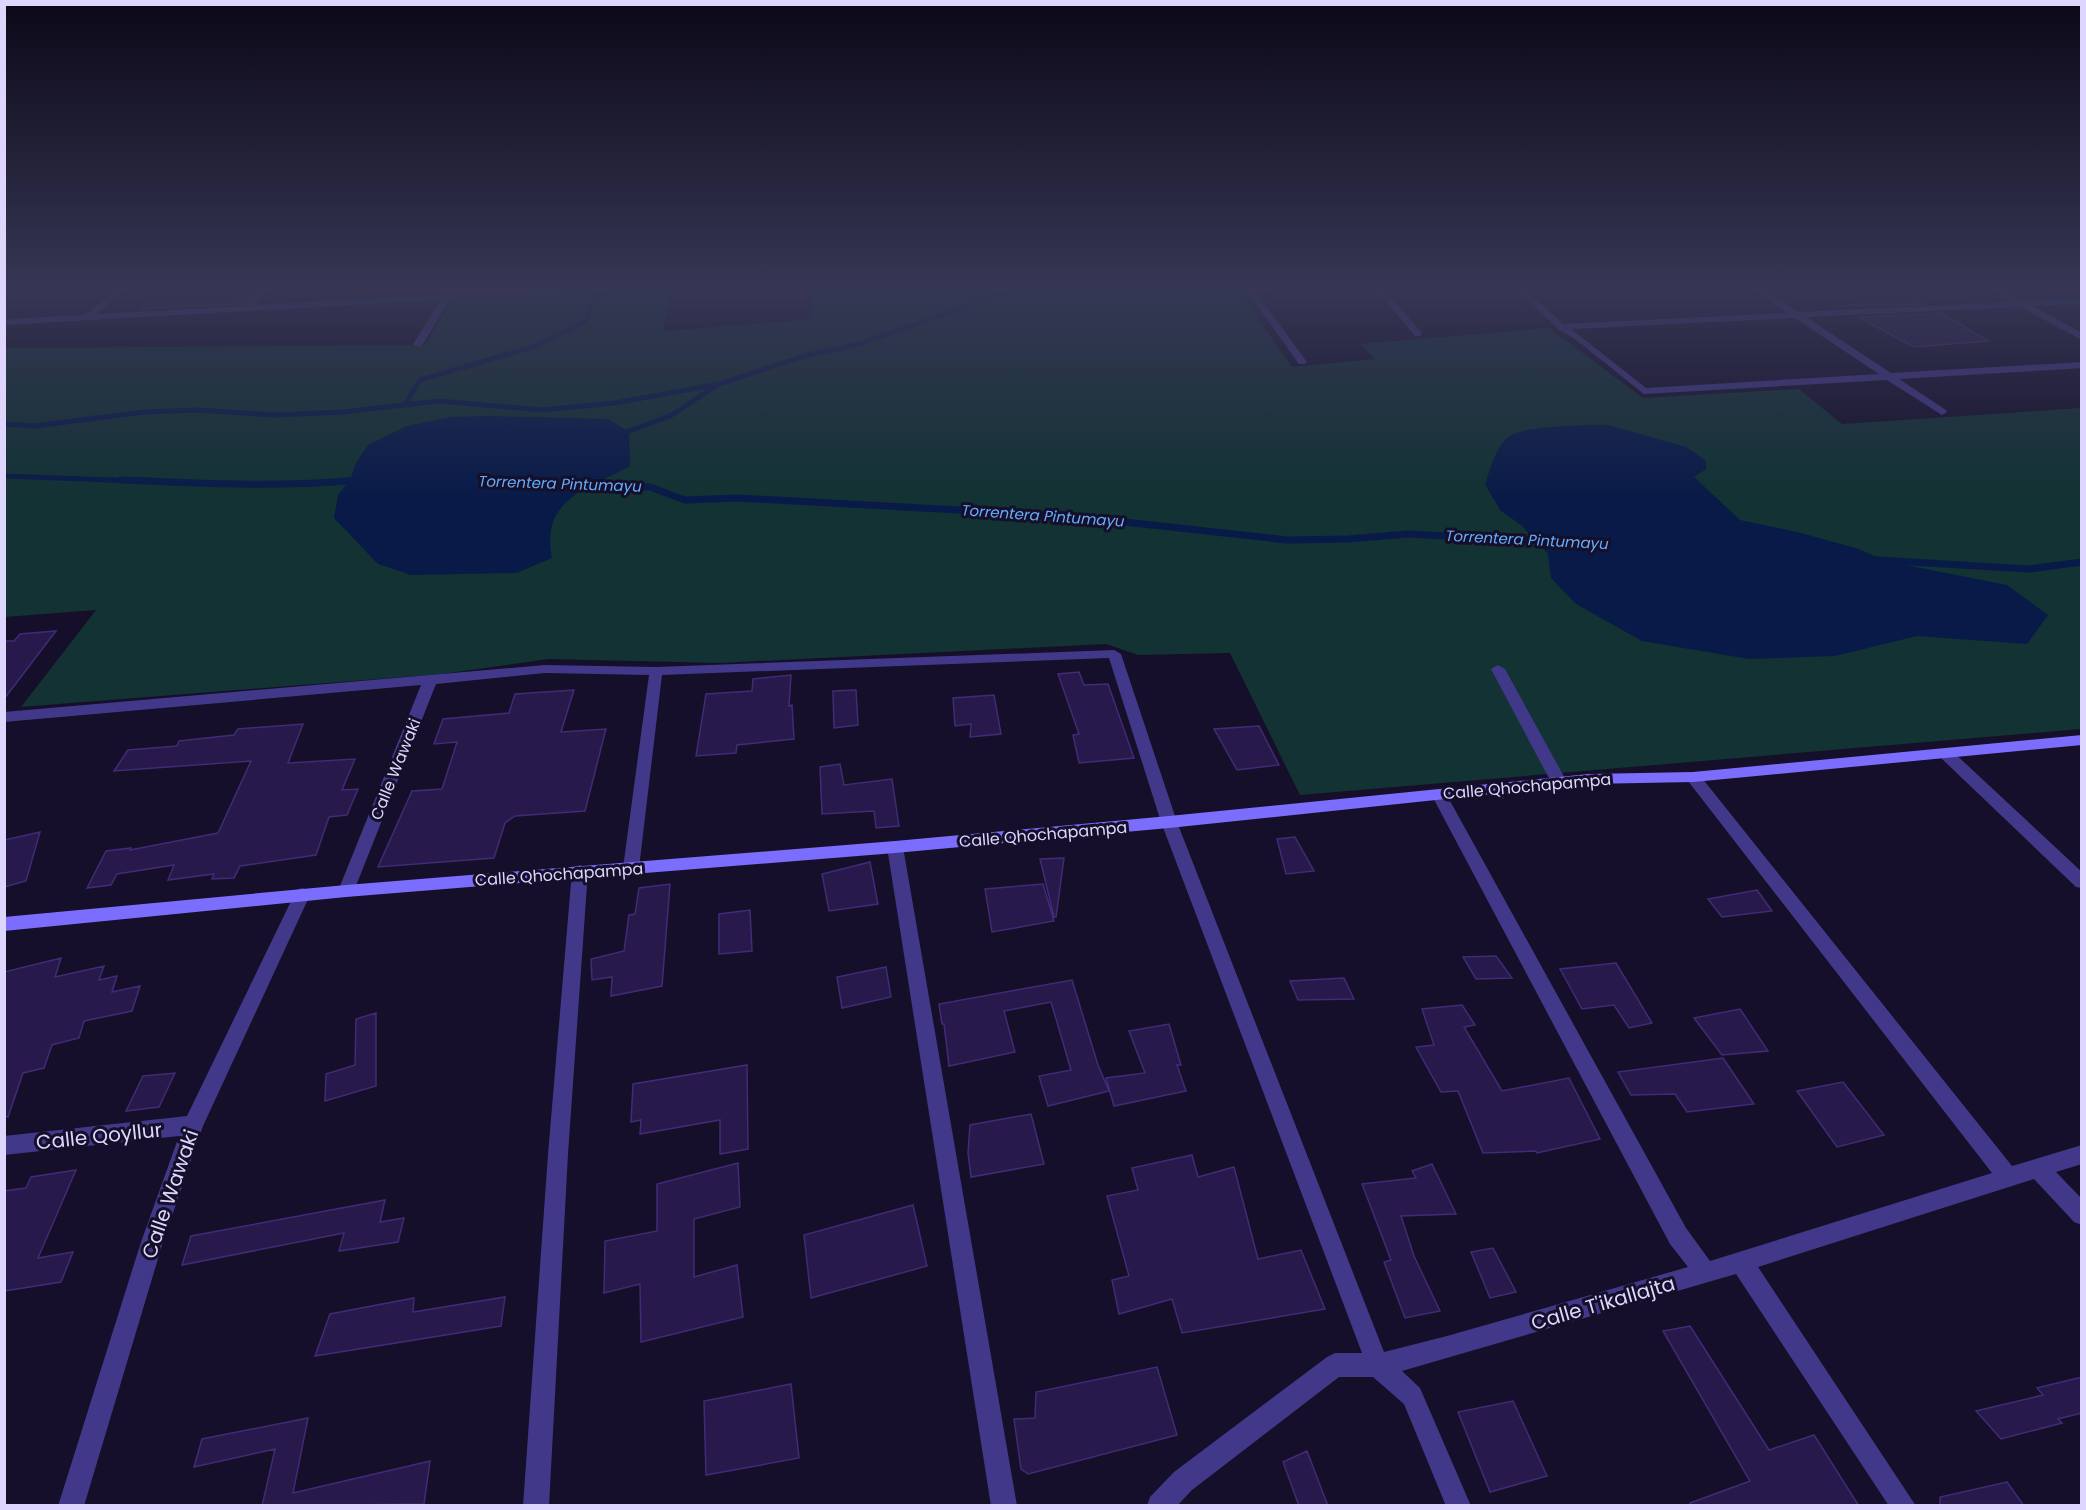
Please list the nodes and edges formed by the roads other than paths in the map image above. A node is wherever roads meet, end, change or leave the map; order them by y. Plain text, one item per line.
1 (1299, 357) edge
2 (1603, 357) edge
3 (1862, 357) edge
4 (1302, 362) dead end
5 (2082, 365) edge
6 (1891, 376) junction
7 (1942, 412) dead end
8 (1498, 669) dead end
9 (656, 671) junction
10 (430, 680) junction
11 (4, 717) edge
12 (2082, 740) edge
13 (1946, 754) junction
14 (1693, 777) junction
15 (1559, 782) junction
16 (1439, 794) junction
17 (1169, 822) junction
18 (895, 847) junction
19 (631, 868) junction
20 (580, 871) junction
21 (2082, 882) edge
22 (346, 891) junction
23 (302, 895) junction
24 (4, 924) edge
25 (193, 1125) junction
26 (4, 1146) edge
27 (2082, 1154) edge
28 (2038, 1168) junction
29 (2009, 1178) junction
30 (2082, 1215) edge
31 (1741, 1262) junction
32 (1706, 1273) junction
33 (1378, 1365) junction
34 (71, 1506) edge
35 (536, 1506) edge
36 (1004, 1506) edge
37 (1159, 1506) edge
38 (1459, 1506) edge
39 (1904, 1506) edge

1 - 4 street
2 - 6 street
3 - 6 street
5 - 6 street
6 - 7 street
8 - 15 street
9 - 10 street
9 - 17 street
9 - 19 street
10 - 11 street
10 - 22 street, Calle Wawaki
12 - 13 street, Calle Qhochapampa
13 - 14 street, Calle Qhochapampa
13 - 21 street
14 - 15 street, Calle Qhochapampa
14 - 29 street
15 - 16 street, Calle Qhochapampa
16 - 17 street, Calle Qhochapampa
16 - 32 street
17 - 18 street, Calle Qhochapampa
17 - 33 street
18 - 19 street, Calle Qhochapampa
18 - 36 street
19 - 20 street, Calle Qhochapampa
20 - 22 street, Calle Qhochapampa
20 - 35 street
22 - 23 street, Calle Qhochapampa
23 - 24 street, Calle Qhochapampa
23 - 25 street, Calle Wawaki
25 - 26 street, Calle Qoyllur
25 - 34 street, Calle Wawaki
27 - 28 street, Calle T'ikallajta
28 - 29 street, Calle T'ikallajta
28 - 30 street
29 - 31 street, Calle T'ikallajta
31 - 32 street, Calle T'ikallajta
31 - 39 street
32 - 33 street, Calle T'ikallajta
33 - 37 street, Calle T'ikallajta
33 - 38 street

